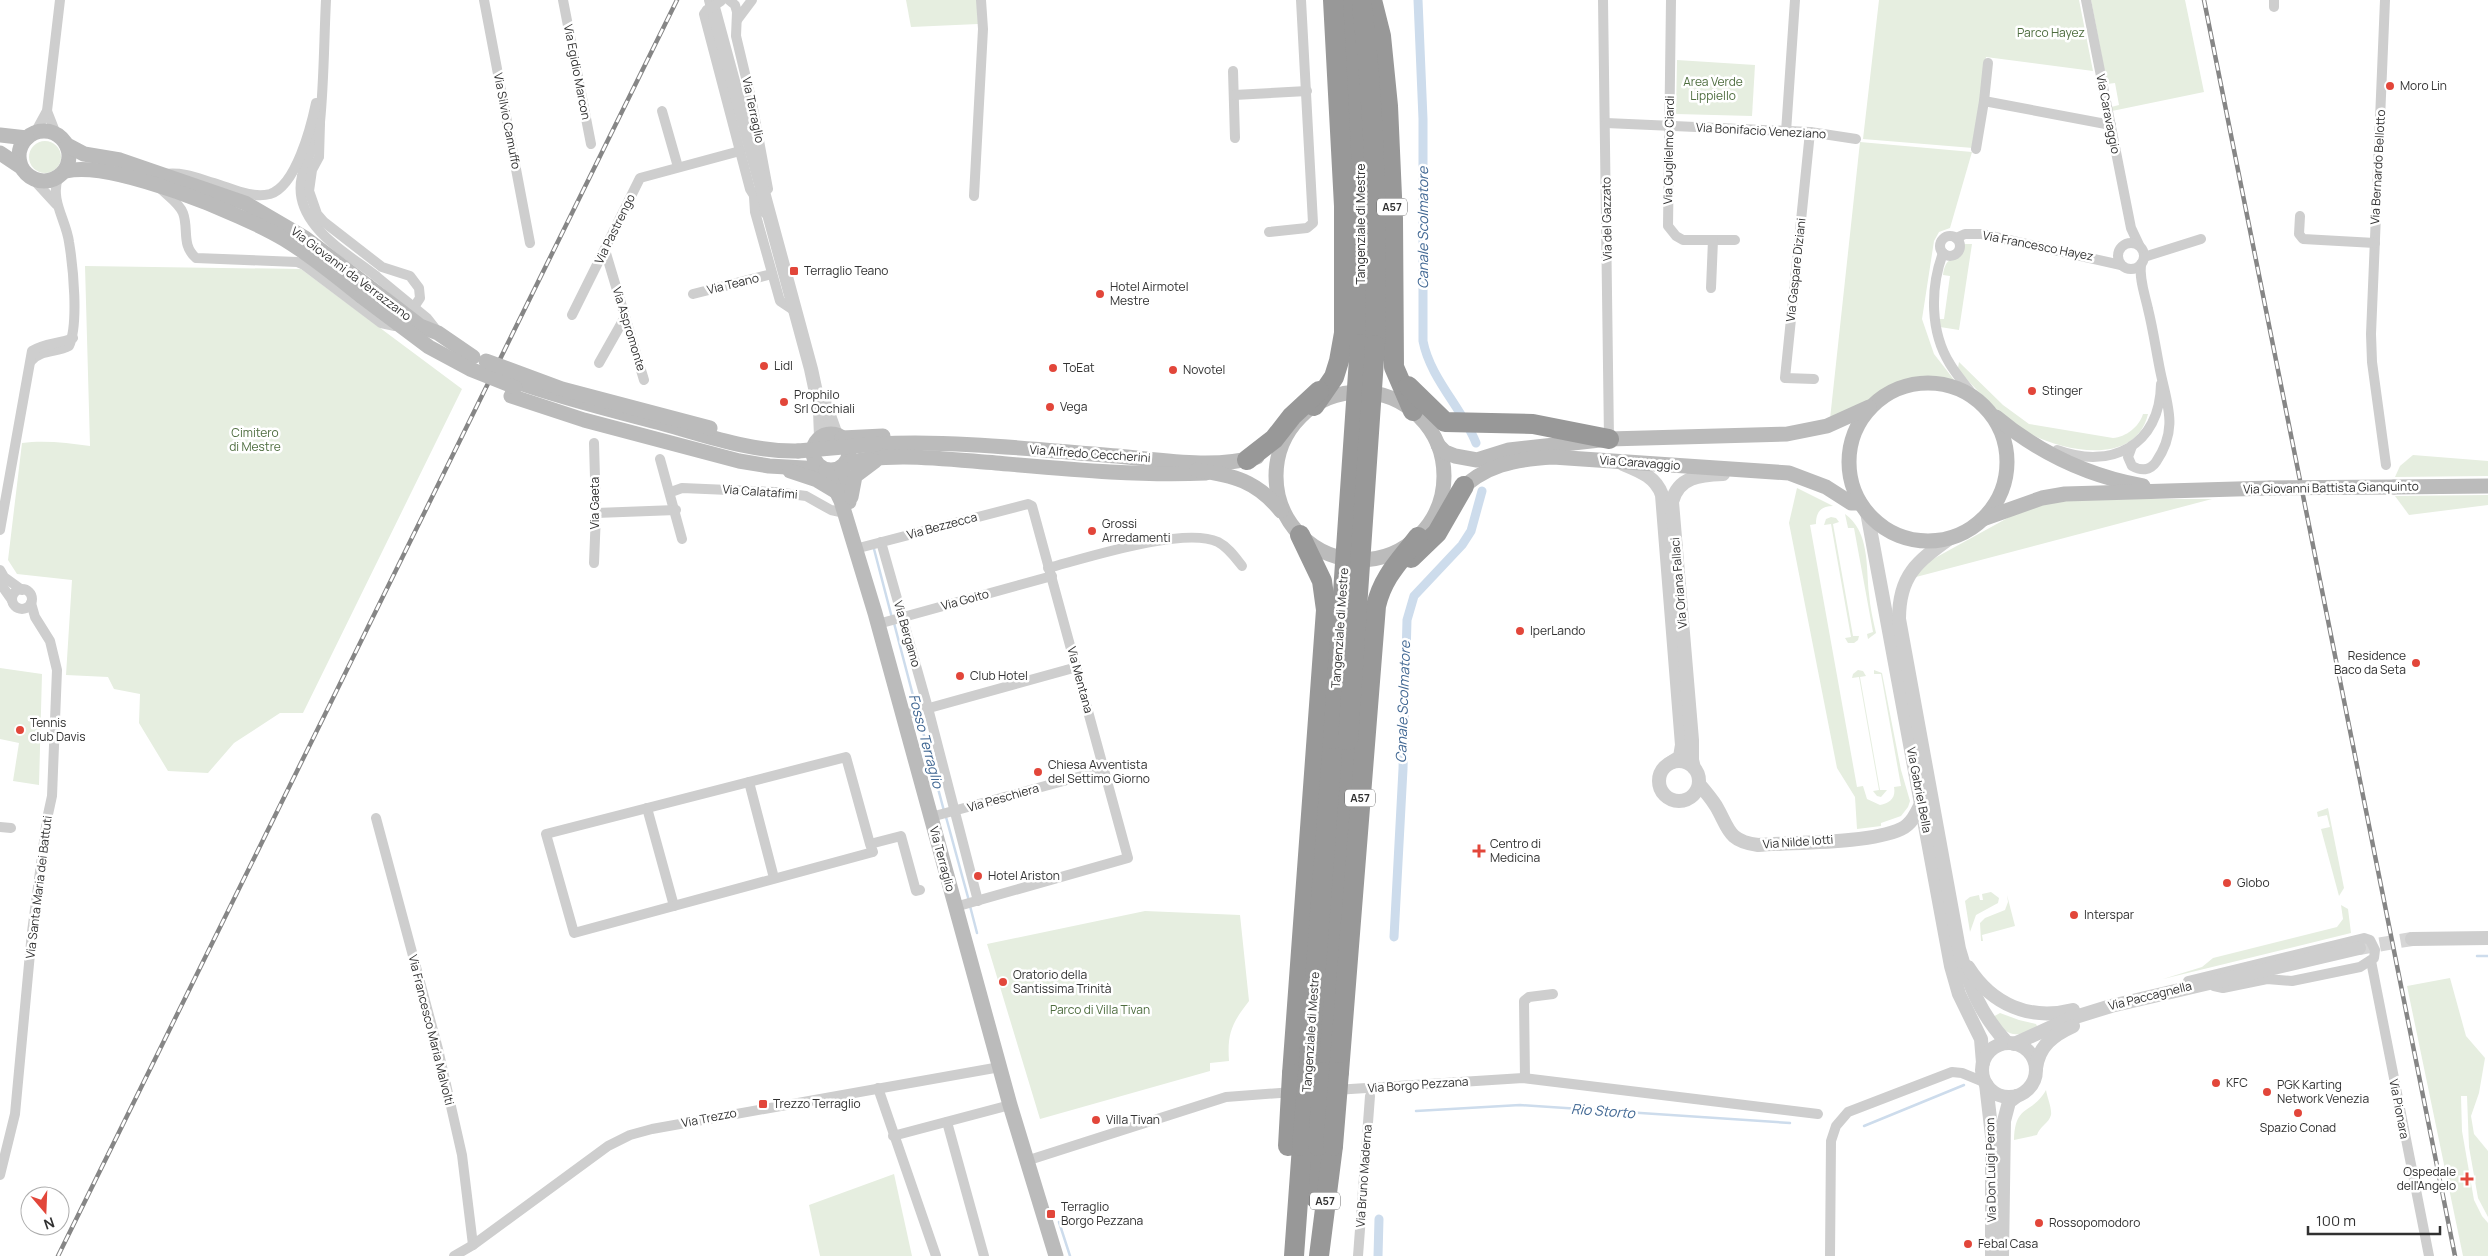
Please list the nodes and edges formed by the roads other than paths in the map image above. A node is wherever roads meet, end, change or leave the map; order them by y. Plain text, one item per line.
1 (60, 0) edge
2 (326, 0) edge
3 (484, 0) edge
4 (563, 0) edge
5 (752, 0) edge
6 (981, 0) edge
7 (1301, 0) edge
8 (1333, 0) edge
9 (1346, 0) edge
10 (1362, 0) edge
11 (1372, 0) edge
12 (1603, 0) edge
13 (1671, 0) edge
14 (1795, 0) edge
15 (2086, 0) edge
16 (2385, 0) edge
17 (718, 2) edge
18 (737, 20) junction
19 (1988, 63) dead end
20 (1233, 71) dead end
21 (322, 83) junction
22 (1307, 91) junction
23 (1234, 95) junction
24 (1984, 101) junction
25 (47, 111) junction
26 (662, 111) dead end
27 (320, 123) junction
28 (1606, 123) junction
29 (2110, 125) junction
30 (1668, 126) junction
31 (1786, 132) junction
32 (1810, 132) junction
33 (56, 134) junction
34 (0, 135) edge
35 (31, 135) junction
36 (1235, 138) dead end
37 (1856, 139) dead end
38 (591, 144) dead end
39 (67, 145) junction
40 (1976, 149) dead end
41 (740, 151) junction
42 (0, 153) edge
43 (21, 167) junction
44 (678, 167) junction
45 (62, 174) junction
46 (34, 180) junction
47 (161, 180) junction
48 (974, 196) dead end
49 (754, 197) junction
50 (58, 207) junction
51 (2300, 216) dead end
52 (771, 222) junction
53 (2131, 228) junction
54 (1269, 232) dead end
55 (2201, 239) dead end
56 (1712, 240) junction
57 (1735, 240) dead end
58 (530, 243) dead end
59 (2126, 243) junction
60 (2375, 243) junction
61 (2139, 245) junction
62 (604, 250) junction
63 (2139, 263) junction
64 (2121, 264) junction
65 (772, 274) junction
66 (369, 286) junction
67 (1711, 288) dead end
68 (693, 294) dead end
69 (795, 312) junction
70 (572, 315) dead end
71 (625, 317) junction
72 (1368, 344) junction
73 (429, 347) junction
74 (1341, 352) junction
75 (1394, 357) junction
76 (472, 363) junction
77 (599, 363) dead end
78 (2160, 373) junction
79 (1814, 379) dead end
80 (644, 380) dead end
81 (515, 388) junction
82 (1975, 398) junction
83 (1875, 404) junction
84 (1314, 406) junction
85 (1413, 411) junction
86 (1988, 411) junction
87 (1291, 428) junction
88 (829, 437) junction
89 (1609, 439) junction
90 (2029, 440) junction
91 (594, 443) dead end
92 (1438, 445) junction
93 (2132, 446) junction
94 (879, 451) junction
95 (660, 459) dead end
96 (1247, 460) junction
97 (1615, 461) junction
98 (769, 466) junction
99 (843, 466) junction
100 (2386, 466) dead end
101 (1217, 467) junction
102 (824, 469) junction
103 (1763, 471) junction
104 (1464, 486) junction
105 (2488, 486) edge
106 (2174, 490) junction
107 (671, 492) junction
108 (838, 493) junction
109 (1030, 504) joint
110 (1864, 508) junction
111 (676, 510) junction
112 (596, 512) junction
113 (845, 513) junction
114 (1287, 518) junction
115 (1432, 518) junction
116 (1983, 519) junction
117 (0, 530) edge
118 (1300, 535) junction
119 (1418, 537) junction
120 (1950, 538) junction
121 (682, 539) dead end
122 (881, 542) junction
123 (859, 545) junction
124 (594, 562) dead end
125 (1242, 566) dead end
126 (0, 570) edge
127 (1050, 572) junction
128 (1386, 578) junction
129 (0, 583) edge
130 (22, 590) junction
131 (12, 600) junction
132 (31, 603) junction
133 (20, 609) junction
134 (900, 618) junction
135 (880, 620) junction
136 (38, 622) junction
137 (1076, 667) junction
138 (925, 708) junction
139 (908, 713) junction
140 (1672, 762) junction
141 (1694, 768) junction
142 (1104, 770) junction
143 (749, 782) junction
144 (1699, 784) junction
145 (1688, 798) junction
146 (1922, 802) junction
147 (1714, 803) junction
148 (647, 808) junction
149 (952, 812) junction
150 (935, 817) junction
151 (376, 818) dead end
152 (0, 827) edge
153 (11, 828) dead end
154 (1902, 829) junction
155 (870, 844) junction
156 (1930, 844) junction
157 (774, 878) junction
158 (920, 890) dead end
159 (967, 904) junction
160 (674, 906) junction
161 (2488, 938) edge
162 (2412, 939) tunnel mouth
163 (2359, 948) tunnel mouth
164 (1961, 956) junction
165 (2372, 961) junction
166 (2291, 965) junction
167 (2214, 986) junction
168 (1553, 994) dead end
169 (2115, 1005) junction
170 (2010, 1044) junction
171 (1983, 1063) junction
172 (1000, 1067) junction
173 (2036, 1068) junction
174 (1316, 1073) junction
175 (1525, 1078) junction
176 (1985, 1083) junction
177 (878, 1088) junction
178 (1370, 1096) dead end
179 (2017, 1096) junction
180 (1010, 1106) junction
181 (1818, 1114) dead end
182 (947, 1122) junction
183 (893, 1136) junction
184 (1310, 1146) junction
185 (1026, 1161) junction
186 (0, 1175) edge
187 (469, 1250) edge
188 (454, 1256) edge
189 (936, 1256) edge
190 (984, 1256) edge
191 (1056, 1256) edge
192 (1284, 1256) edge
193 (1294, 1256) edge
194 (1309, 1256) edge
195 (1319, 1256) edge
196 (1358, 1256) edge
197 (1830, 1256) edge
198 (1992, 1256) edge
199 (2002, 1256) edge
200 (2428, 1256) edge

1 - 25 street
2 - 21 street
3 - 58 street, Via Silvio Camuffo
4 - 38 street, Via Egidio Marcon
5 - 18 street
6 - 48 street
7 - 22 street
8 - 74 highway
9 - 72 highway, Tangenziale di Mestre / A57
10 - 72 highway, Tangenziale di Mestre / A57
11 - 75 highway, A57
12 - 28 street, Via del Gazzato
13 - 30 street, Via Guglielmo Ciardi
14 - 31 street
15 - 29 street, Via Caravaggio
16 - 60 street, Via Bernardo Bellotto
17 - 18 street, Via Terraglio
17 - 41 street, Via Terraglio
17 - 52 street, Via Terraglio
18 - 52 street, Via Terraglio
19 - 24 street
20 - 23 street
21 - 27 street
21 - 47 street
22 - 23 street
22 - 54 street
23 - 36 street
24 - 29 street
24 - 40 street
25 - 33 street
25 - 35 street
26 - 44 street
27 - 47 street
27 - 66 street
28 - 30 street, Via Bonifacio Veneziano
28 - 89 street, Via del Gazzato
29 - 53 street, Via Caravaggio
30 - 31 street, Via Bonifacio Veneziano
30 - 56 street, Via Guglielmo Ciardi
31 - 32 street, Via Bonifacio Veneziano
32 - 37 street, Via Bonifacio Veneziano
32 - 79 street, Via Gaspare Diziani
33 - 35 main road
33 - 39 main road
34 - 35 main road
35 - 43 main road
39 - 45 main road
39 - 47 main road, Via Giovanni da Verrazzano
41 - 44 street, Via Pastrengo
41 - 49 street, Via Terraglio
42 - 43 main road
43 - 46 main road
44 - 62 street, Via Pastrengo
45 - 46 main road
45 - 47 main road, Via Giovanni da Verrazzano
45 - 50 street
46 - 50 street
47 - 66 main road, Via Giovanni da Verrazzano
49 - 52 street, Via Terraglio
49 - 65 street, Via Terraglio
50 - 117 street
51 - 60 street, Via Bernardo Bellotto
52 - 69 street, Via Terraglio
53 - 59 street, Via Caravaggio
53 - 61 street, Via Caravaggio
55 - 63 street
56 - 57 street, Via Guglielmo Ciardi
56 - 67 street
59 - 61 street
59 - 64 street, Via Caravaggio
60 - 100 street, Via Bernardo Bellotto
61 - 63 street, Via Caravaggio
62 - 70 street, Via Pastrengo
62 - 71 street, Via Aspromonte
63 - 64 street, Via Caravaggio
63 - 78 street, Via Caravaggio
64 - 82 street, Via Francesco Hayez
65 - 68 street, Via Teano
65 - 69 street, Via Terraglio
66 - 73 main road, Via Giovanni da Verrazzano, bridge
66 - 76 main road, Via Giovanni da Verrazzano, bridge
69 - 88 street, Via Terraglio
71 - 77 street
71 - 80 street, Via Aspromonte
72 - 174 highway, Tangenziale di Mestre / A57, bridge
73 - 76 main road, Via Giovanni da Verrazzano, bridge
73 - 81 main road, bridge
74 - 84 highway
74 - 96 highway
75 - 85 highway, A57
75 - 89 highway
76 - 81 main road, bridge
76 - 81 main road, Via Giovanni da Verrazzano
76 - 88 main road, bridge
78 - 93 street, Via Caravaggio
78 - 93 street, Via Caravaggio
81 - 94 main road
81 - 98 main road
82 - 83 main road
82 - 86 main road
83 - 89 main road, Via Caravaggio
83 - 110 main road
84 - 85 main road
84 - 87 main road
85 - 92 main road
86 - 90 main road, Via Giovanni Battista Gianquinto
86 - 116 main road
87 - 96 main road, Via Alfredo Ceccherini
87 - 114 main road
88 - 99 main road
88 - 101 main road
88 - 102 main road
89 - 92 main road, Via Caravaggio
90 - 93 street, Via Caravaggio
90 - 106 main road, Via Giovanni Battista Gianquinto
91 - 112 street, Via Gaeta
92 - 115 main road
94 - 99 main road
94 - 101 main road, Via Alfredo Ceccherini
94 - 101 main road
94 - 123 main road
95 - 107 street
96 - 101 main road, Via Alfredo Ceccherini
97 - 103 main road, Via Caravaggio
97 - 104 main road, Via Caravaggio
97 - 140 street, Via Oriana Fallaci
98 - 102 main road
98 - 108 main road
99 - 102 main road
99 - 123 main road, Via Terraglio
101 - 114 main road, Via Alfredo Ceccherini
102 - 108 main road, Via Terraglio
103 - 110 main road, Via Caravaggio
103 - 141 street, Via Oriana Fallaci
104 - 115 main road, Via Caravaggio
104 - 128 highway, A57
105 - 106 main road, Via Giovanni Battista Gianquinto, bridge
106 - 116 main road, Via Giovanni Battista Gianquinto
107 - 111 street
107 - 113 street, Via Calatafimi
108 - 113 main road, Via Terraglio
109 - 122 street, Via Bezzecca
109 - 127 street, Via Mentana
110 - 120 main road
110 - 146 street, Via Gabriel Bella
111 - 112 street
111 - 121 street
112 - 124 street, Via Gaeta
113 - 123 main road, Via Terraglio
114 - 118 main road
115 - 119 main road
116 - 120 main road
118 - 119 main road
118 - 174 highway, A57
119 - 128 highway, A57
120 - 164 street, Via Gabriel Bella
122 - 123 street, Via Bezzecca
122 - 134 street, Via Bergamo
123 - 135 main road, Via Terraglio
125 - 127 street, Via Goito
126 - 130 street
127 - 134 street, Via Goito
127 - 137 street, Via Mentana
128 - 174 highway, A57
129 - 131 street
130 - 131 street
130 - 132 street
131 - 133 street
132 - 133 street
132 - 136 street, Via Santa Maria dei Battuti
133 - 136 street
134 - 135 street, Via Goito
134 - 138 street, Via Bergamo
135 - 139 main road, Via Terraglio
136 - 186 street, Via Santa Maria dei Battuti
137 - 138 street
137 - 142 street, Via Mentana
138 - 139 street
138 - 149 street, Via Bergamo
139 - 150 main road, Via Terraglio
140 - 141 street
140 - 145 street
141 - 144 street
142 - 149 street, Via Peschiera
142 - 159 street, Via Mentana
143 - 148 street
143 - 155 street
143 - 157 street
144 - 145 street
144 - 147 street, Via Nilde Iotti
145 - 147 street
146 - 154 street
146 - 156 street, Via Gabriel Bella
147 - 154 street, Via Nilde Iotti
148 - 160 street
148 - 160 street
149 - 150 street, Via Peschiera
149 - 159 street, Via Bergamo
150 - 159 main road, Via Terraglio
151 - 187 street, Via Francesco Maria Malvolti
152 - 153 street
154 - 156 street
155 - 157 street
155 - 158 street
156 - 171 street, Via Gabriel Bella
157 - 160 street
159 - 172 main road, Via Terraglio
161 - 162 street
163 - 166 street, Via Paccagnella
164 - 169 street, Via Gabriel Bella
164 - 170 street, Via Gabriel Bella
165 - 167 street
165 - 169 street, Via Pionara
165 - 200 street, Via Pionara
166 - 167 street, Via Paccagnella
166 - 169 street, Via Paccagnella
167 - 173 street, Via Paccagnella
168 - 175 street
169 - 170 street, Via Paccagnella
170 - 171 street
170 - 173 street
171 - 176 street
172 - 177 street, Via Trezzo
172 - 180 main road, Via Terraglio
173 - 179 street
174 - 184 highway, Tangenziale di Mestre / A57, bridge
174 - 184 highway, A57, bridge
175 - 181 street, Via Borgo Pezzana
175 - 185 street, Via Borgo Pezzana
176 - 179 street
176 - 197 street
176 - 198 street, Via Don Luigi Peron
177 - 183 street
177 - 187 street, Via Trezzo
178 - 196 street, Via Bruno Maderna
179 - 199 street, Via Don Luigi Peron
180 - 182 street
180 - 185 main road, Via Terraglio
182 - 183 street
182 - 190 street
183 - 189 street
184 - 192 highway, A57
184 - 193 highway, Tangenziale di Mestre / A57
184 - 194 highway, Tangenziale di Mestre / A57
184 - 195 highway, A57
185 - 191 main road, Via Terraglio
187 - 188 street, Via Trezzo

